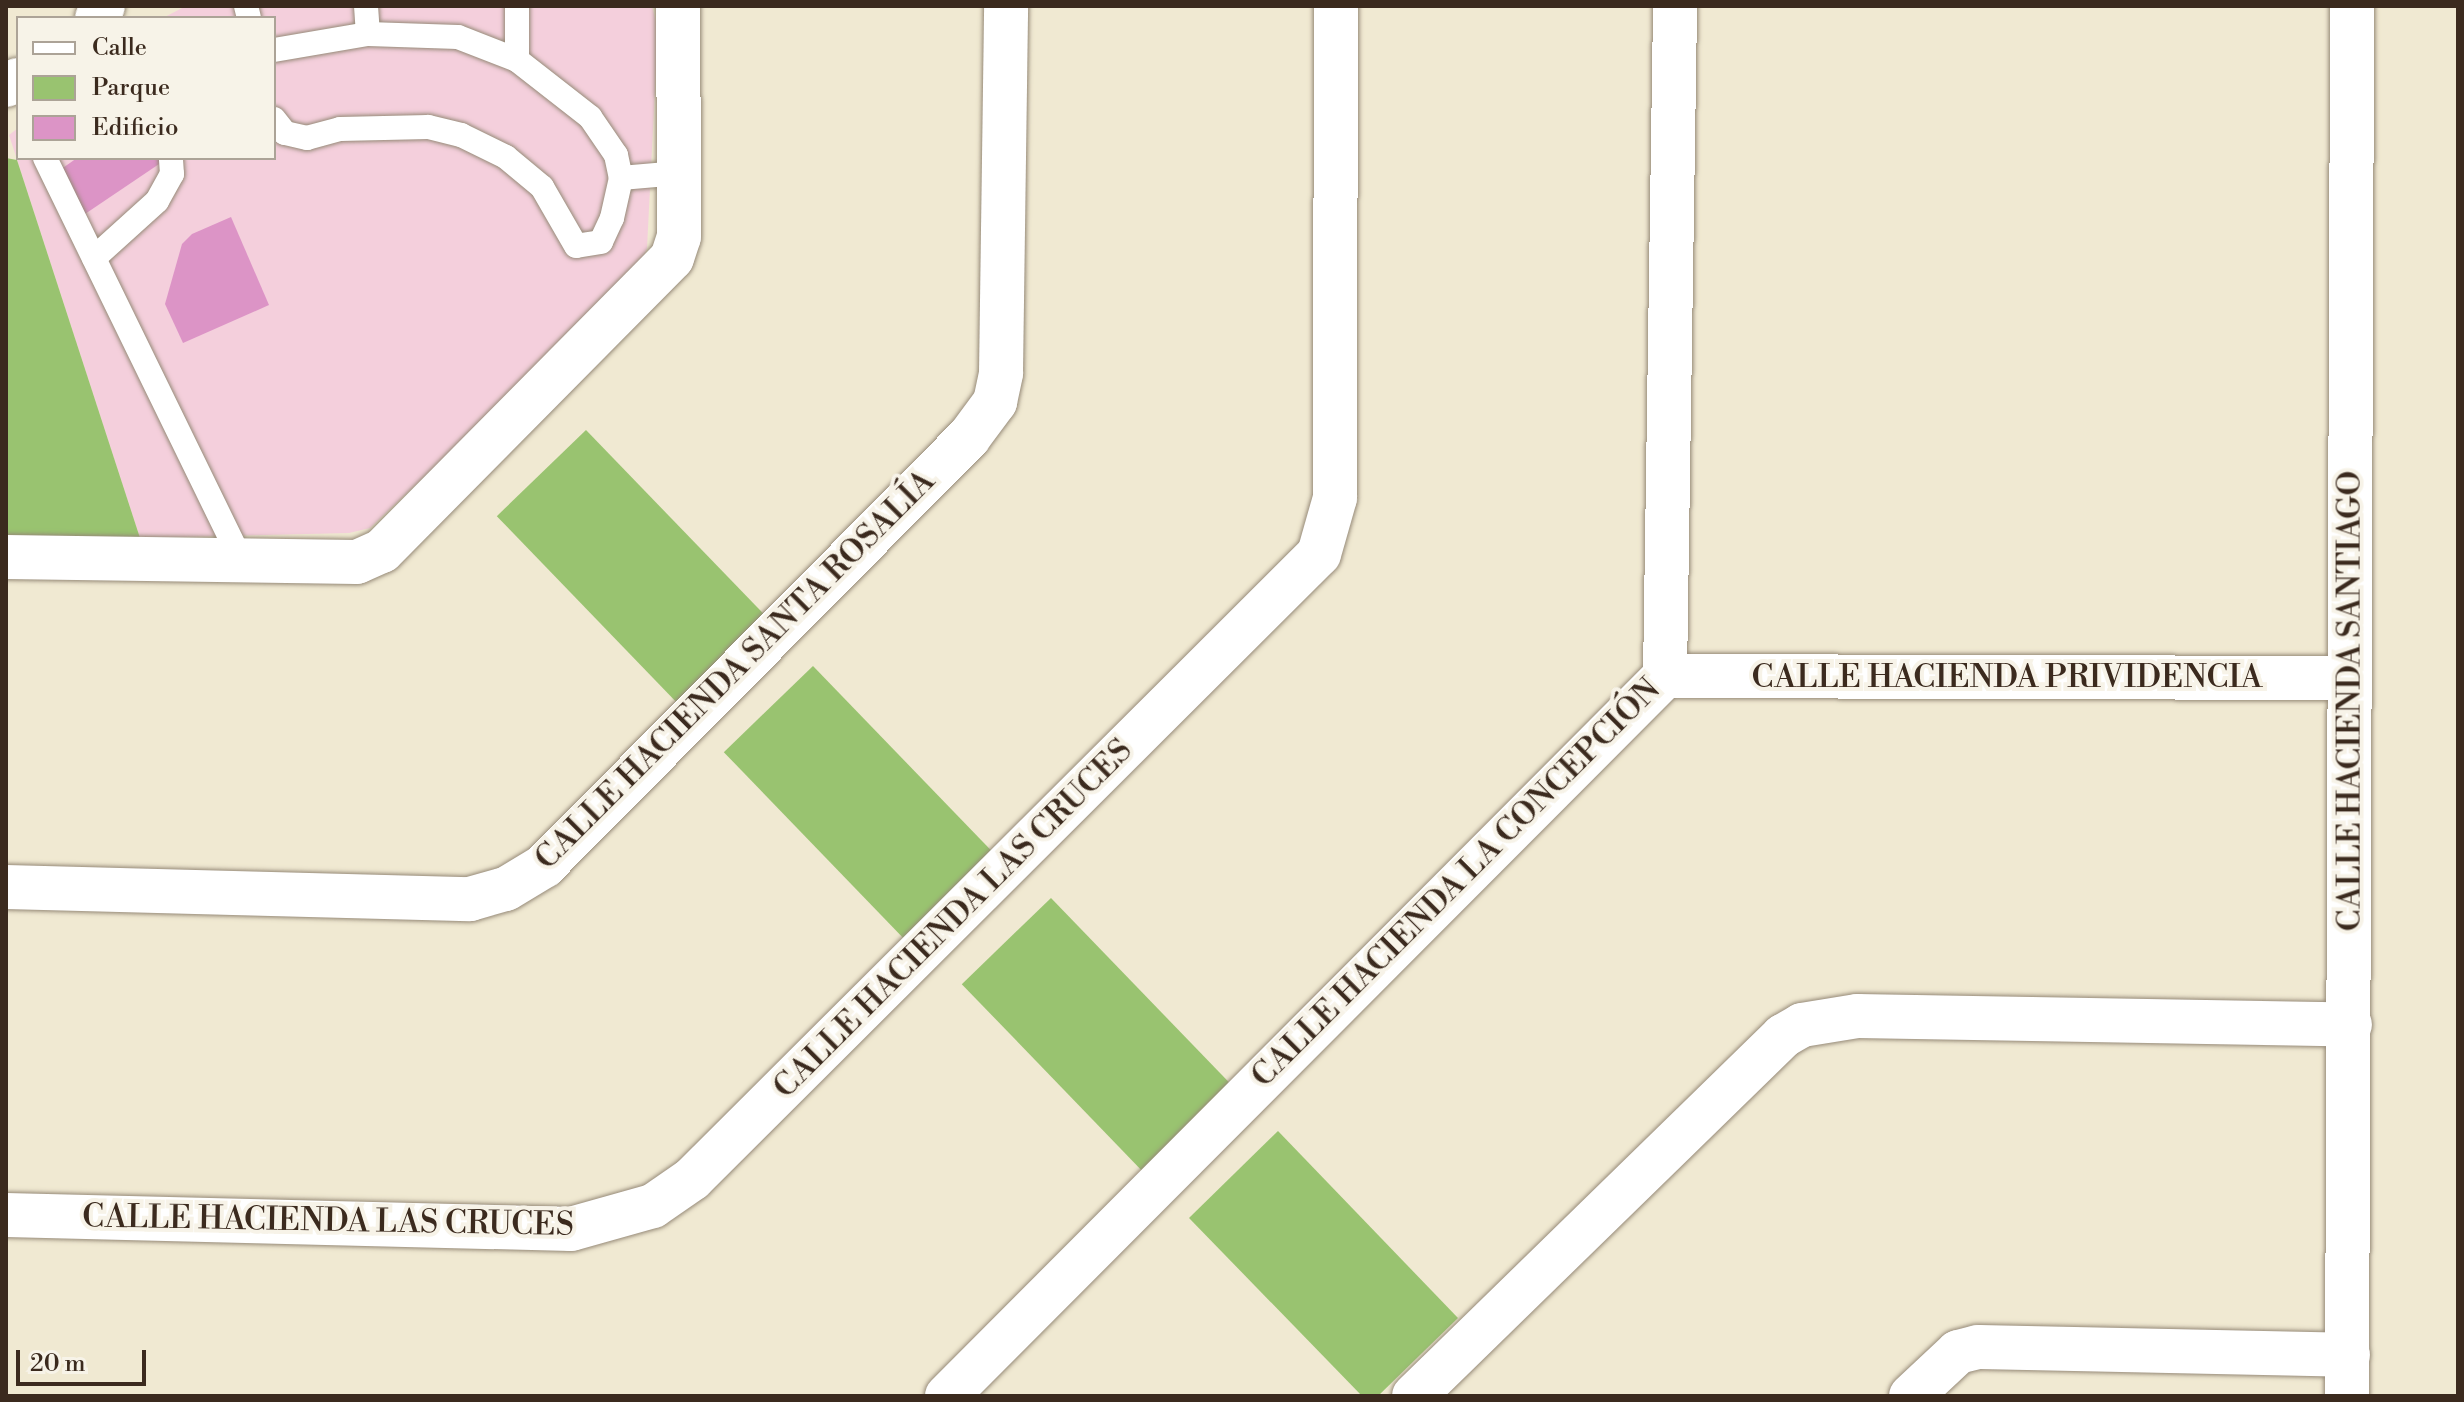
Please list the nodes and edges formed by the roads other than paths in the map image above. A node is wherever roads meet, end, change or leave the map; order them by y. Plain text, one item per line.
1 (366, 6) edge
2 (517, 6) edge
3 (678, 6) edge
4 (1006, 6) edge
5 (1336, 6) edge
6 (1675, 6) edge
7 (2352, 6) edge
8 (368, 34) junction
9 (276, 50) edge
10 (517, 60) junction
11 (276, 122) edge
12 (46, 160) edge
13 (171, 160) edge
14 (679, 173) junction
15 (621, 178) junction
16 (94, 258) junction
17 (6, 557) edge
18 (241, 560) junction
19 (1665, 676) junction
20 (2349, 678) junction
21 (6, 887) edge
22 (2350, 1025) junction
23 (6, 1215) edge
24 (2348, 1376) edge
25 (947, 1396) edge
26 (1414, 1396) edge
27 (1911, 1396) edge

1 - 8 lane
2 - 10 lane
3 - 14 street
4 - 21 street, CALLE HACIENDA SANTA ROSALÍA
5 - 23 street, CALLE HACIENDA LAS CRUCES
6 - 19 street, CALLE HACIENDA LA CONCEPCIÓN
7 - 20 street, CALLE HACIENDA SANTIAGO
8 - 9 lane
8 - 10 lane
10 - 15 lane
11 - 15 lane
12 - 16 lane
13 - 16 lane
14 - 15 lane
14 - 18 street
16 - 18 lane
17 - 18 street
19 - 20 street, CALLE HACIENDA PRIVIDENCIA
19 - 25 street, CALLE HACIENDA LA CONCEPCIÓN
20 - 22 street, CALLE HACIENDA SANTIAGO
22 - 24 street, CALLE HACIENDA SANTIAGO
22 - 26 street
24 - 27 street

